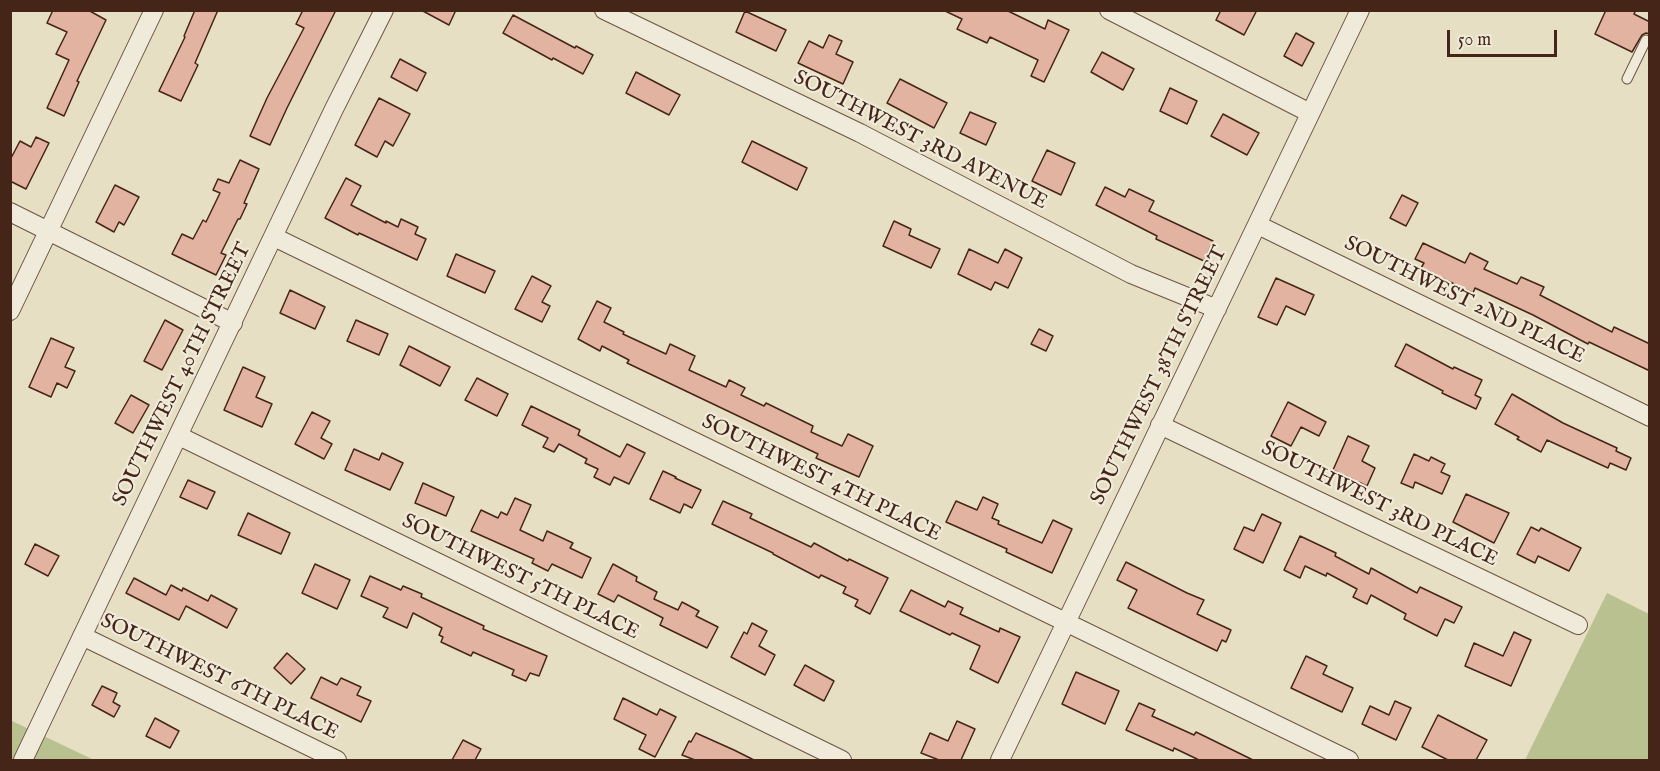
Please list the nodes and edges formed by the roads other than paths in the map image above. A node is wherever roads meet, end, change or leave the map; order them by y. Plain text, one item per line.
1 (154, 10) edge
2 (384, 10) edge
3 (604, 10) edge
4 (1109, 10) edge
5 (1360, 10) edge
6 (1646, 40) dead end
7 (1627, 79) dead end
8 (1310, 113) junction
9 (10, 212) edge
10 (1258, 225) junction
11 (49, 230) junction
12 (274, 237) junction
13 (1217, 309) junction
14 (10, 311) edge
15 (233, 323) junction
16 (1650, 417) edge
17 (1160, 425) junction
18 (179, 436) junction
19 (1066, 623) junction
20 (1578, 625) dead end
21 (82, 636) junction
22 (24, 760) edge
23 (337, 760) edge
24 (842, 760) edge
25 (999, 760) edge
26 (1349, 760) edge

1 - 11 street
2 - 12 street, SOUTHWEST 40TH STREET
3 - 13 street, SOUTHWEST 3RD AVENUE
4 - 8 street
5 - 8 street, SOUTHWEST 38TH STREET
6 - 7 lane
8 - 10 street, SOUTHWEST 38TH STREET
9 - 11 street
10 - 13 street, SOUTHWEST 38TH STREET
10 - 16 street, SOUTHWEST 2ND PLACE
11 - 14 street
11 - 15 street
12 - 15 street, SOUTHWEST 40TH STREET
12 - 19 street, SOUTHWEST 4TH PLACE
13 - 17 street, SOUTHWEST 38TH STREET
15 - 18 street, SOUTHWEST 40TH STREET
17 - 19 street, SOUTHWEST 38TH STREET
17 - 20 street, SOUTHWEST 3RD PLACE
18 - 21 street, SOUTHWEST 40TH STREET
18 - 24 street, SOUTHWEST 5TH PLACE
19 - 25 street, SOUTHWEST 38TH STREET
19 - 26 street, SOUTHWEST 4TH PLACE
21 - 22 street, SOUTHWEST 40TH STREET
21 - 23 street, SOUTHWEST 6TH PLACE

